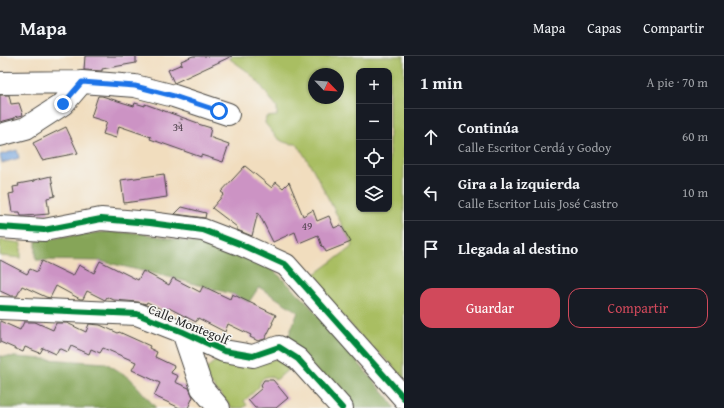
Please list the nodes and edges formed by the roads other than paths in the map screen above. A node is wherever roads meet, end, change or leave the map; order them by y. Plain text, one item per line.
1 (82, 82) junction
2 (0, 83) edge
3 (228, 114) dead end
4 (0, 135) edge
5 (0, 227) edge
6 (0, 308) edge
7 (183, 332) junction
8 (404, 398) edge
9 (219, 408) edge
10 (342, 408) edge

1 - 2 street
1 - 3 street
1 - 4 street
5 - 8 street
6 - 7 street, Calle Montegolf
7 - 9 street, Calle Montegolf
7 - 10 street, Calle Montegolf

